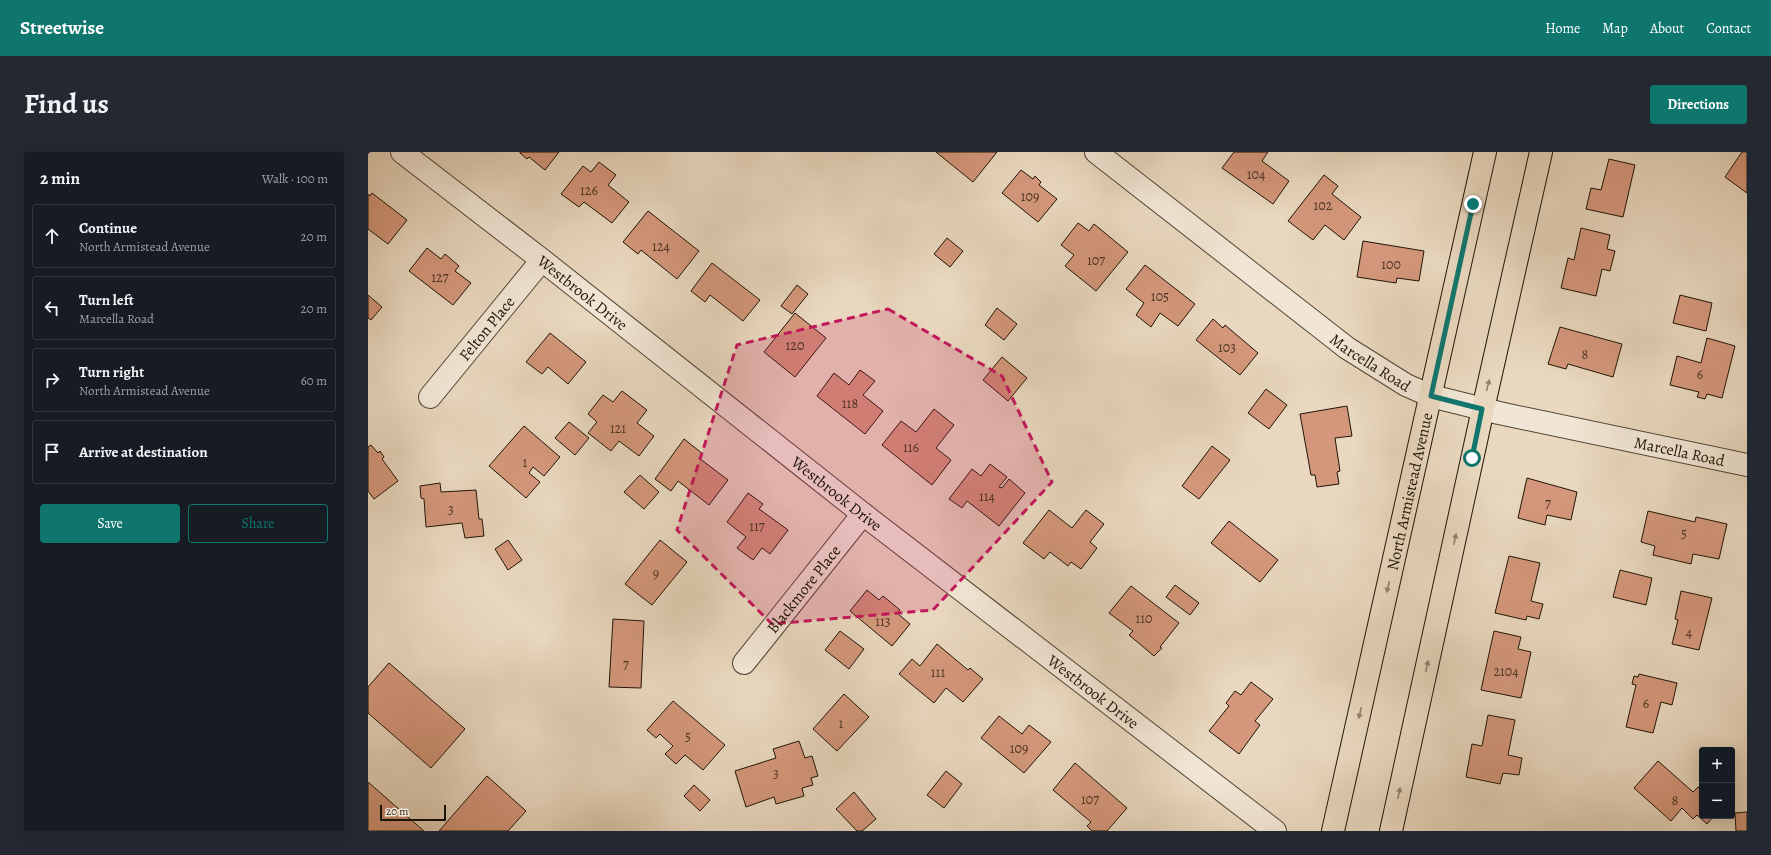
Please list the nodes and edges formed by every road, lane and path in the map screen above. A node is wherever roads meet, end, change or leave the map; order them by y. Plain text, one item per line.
1 (402, 152) edge
2 (1096, 152) edge
3 (1484, 152) edge
4 (1540, 152) edge
5 (542, 260) junction
6 (1431, 396) junction
7 (430, 397) dead end
8 (1482, 409) junction
9 (1747, 465) edge
10 (863, 514) junction
11 (744, 663) dead end
12 (1275, 831) edge
13 (1334, 831) edge
14 (1391, 831) edge

1 - 5 street, Westbrook Drive
2 - 6 street, Marcella Road
3 - 6 main road, North Armistead Avenue
8 -> 4 main road
5 - 7 street, Felton Place
5 - 10 street, Westbrook Drive
6 - 8 street, Marcella Road
6 -> 13 main road, North Armistead Avenue
8 - 9 street, Marcella Road
14 -> 8 main road
10 - 11 street, Blackmore Place
10 - 12 street, Westbrook Drive

